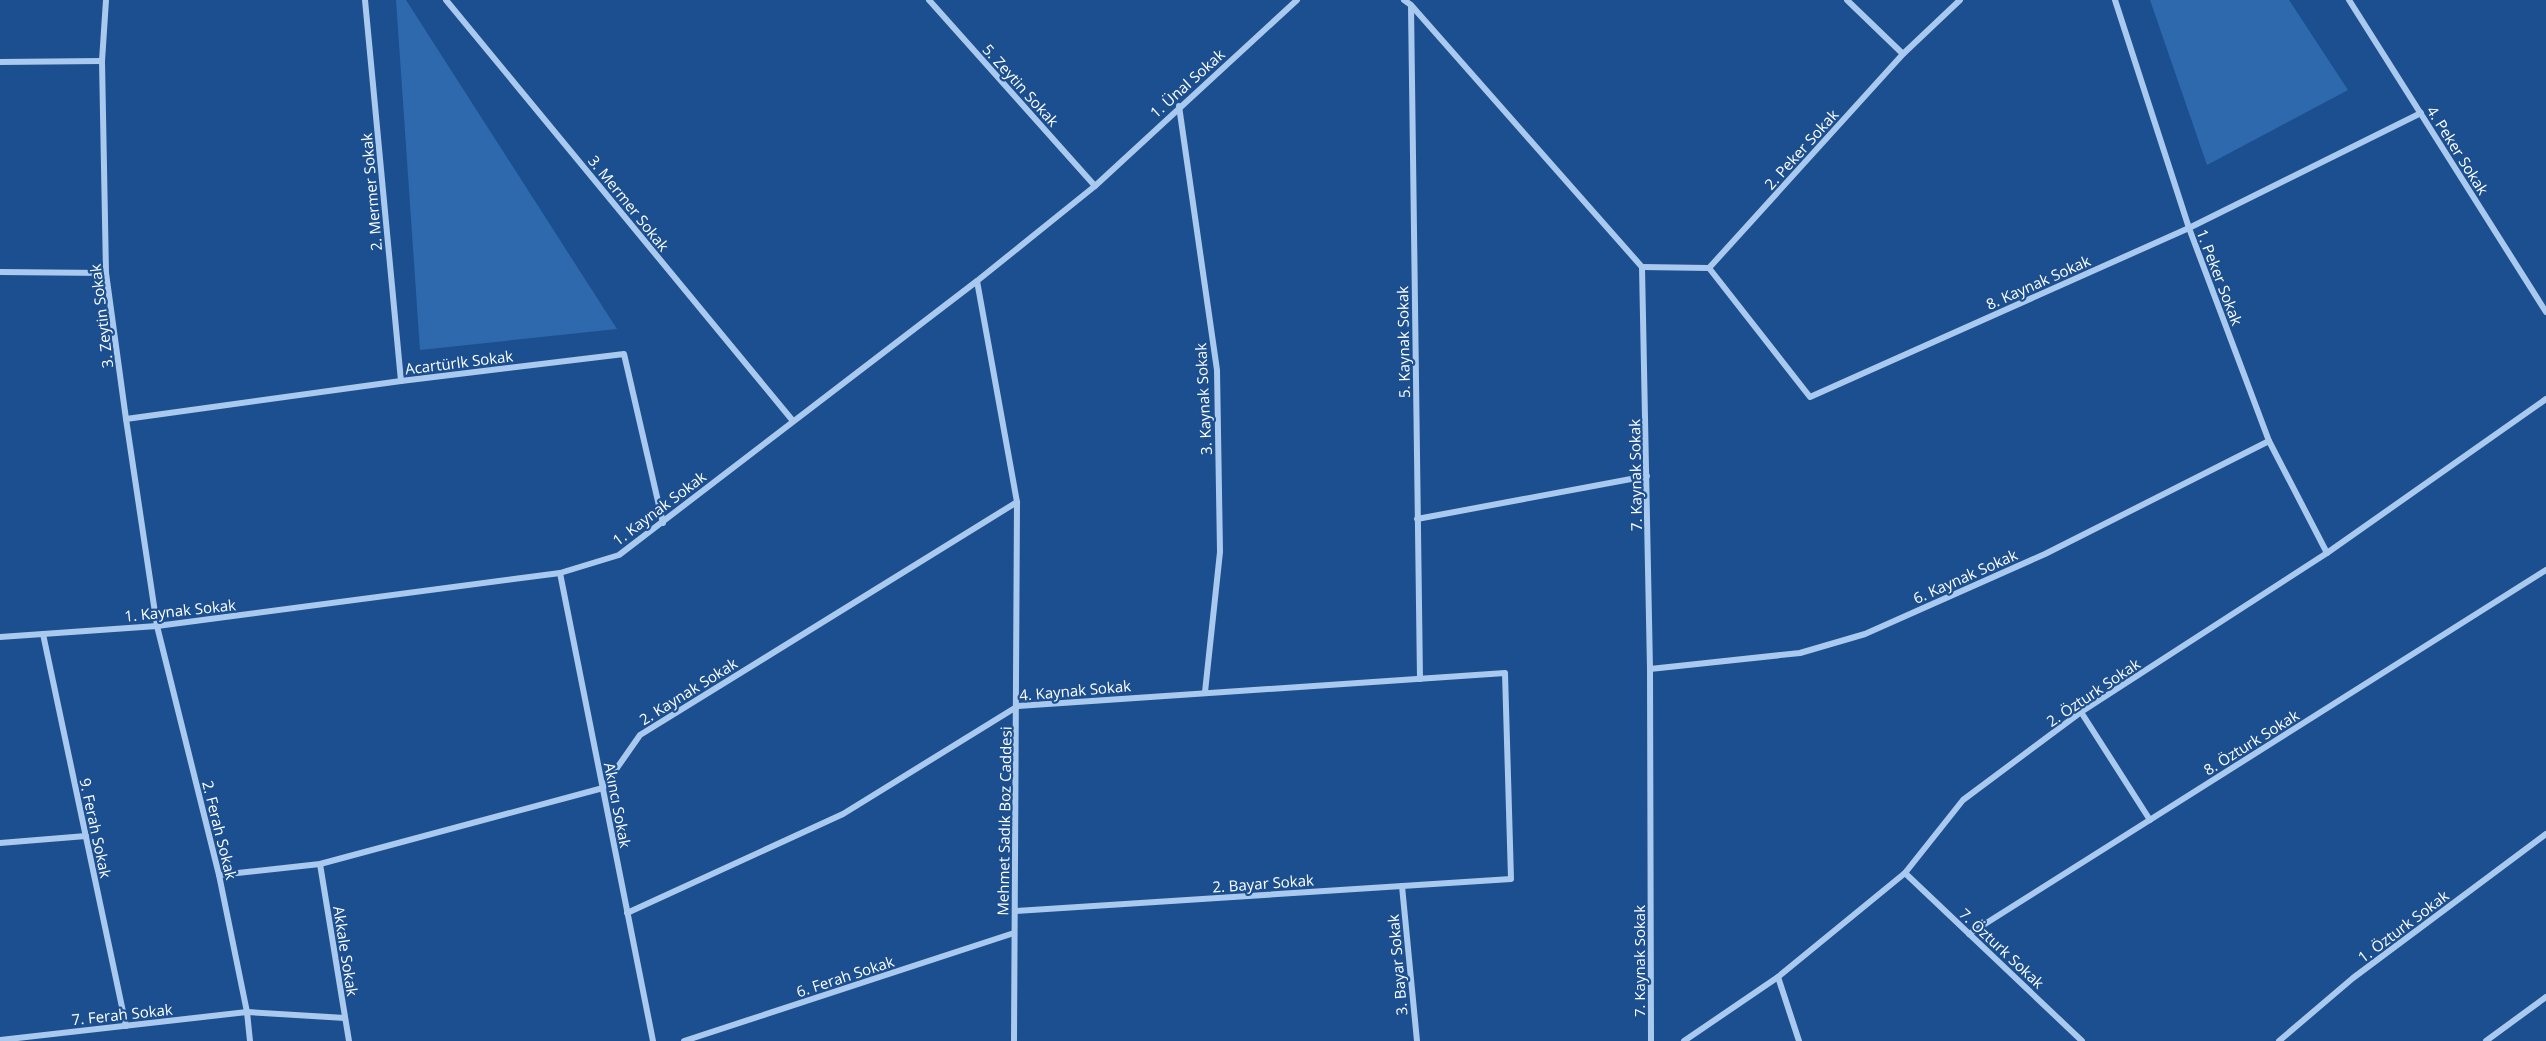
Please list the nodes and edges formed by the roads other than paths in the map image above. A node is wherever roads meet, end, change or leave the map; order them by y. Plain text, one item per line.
1 (106, 0) edge
2 (365, 0) edge
3 (446, 0) edge
4 (929, 0) edge
5 (1297, 0) edge
6 (1404, 0) edge
7 (1847, 0) edge
8 (1960, 0) edge
9 (2115, 0) edge
10 (2349, 0) edge
11 (1411, 5) junction
12 (1903, 54) junction
13 (102, 61) junction
14 (0, 62) edge
15 (1179, 106) junction
16 (2421, 113) junction
17 (1095, 186) junction
18 (2189, 228) junction
19 (1642, 267) junction
20 (1709, 268) junction
21 (0, 272) edge
22 (106, 273) junction
23 (977, 281) junction
24 (2546, 312) edge
25 (401, 381) junction
26 (2546, 399) edge
27 (126, 419) junction
28 (793, 421) junction
29 (2269, 441) junction
30 (1647, 476) junction
31 (1017, 502) junction
32 (1417, 519) junction
33 (663, 523) junction
34 (2327, 553) junction
35 (2546, 570) edge
36 (560, 573) junction
37 (157, 626) junction
38 (42, 634) junction
39 (0, 637) edge
40 (1650, 669) junction
41 (1420, 679) junction
42 (1204, 692) junction
43 (1018, 706) junction
44 (2081, 712) junction
45 (603, 788) junction
46 (2150, 820) junction
47 (2546, 834) edge
48 (86, 836) junction
49 (0, 843) edge
50 (320, 864) junction
51 (1905, 873) junction
52 (219, 876) junction
53 (1511, 879) joint
54 (1402, 886) junction
55 (1015, 911) junction
56 (627, 913) junction
57 (1014, 933) junction
58 (1969, 934) junction
59 (1778, 977) junction
60 (2546, 997) edge
61 (247, 1012) junction
62 (345, 1018) junction
63 (126, 1026) junction
64 (1693, 1039) edge
65 (0, 1040) edge
66 (250, 1041) edge
67 (349, 1041) edge
68 (653, 1041) edge
69 (684, 1041) edge
70 (1014, 1041) edge
71 (1417, 1041) edge
72 (1651, 1041) edge
73 (1684, 1041) edge
74 (1799, 1041) edge
75 (2082, 1041) edge
76 (2278, 1041) edge
77 (2486, 1041) edge

1 - 13 street, 3. Zeytin Sokak
2 - 25 street, 2. Mermer Sokak
3 - 28 street, 3. Mermer Sokak
4 - 17 street, 5. Zeytin Sokak
5 - 15 street, 1. Ünal Sokak
6 - 11 street
7 - 12 street
8 - 12 street, 2. Peker Sokak
9 - 18 street, 1. Peker Sokak
10 - 16 street, 4. Peker Sokak
11 - 19 street
11 - 32 street, 5. Kaynak Sokak
12 - 20 street, 2. Peker Sokak
13 - 14 street
13 - 22 street, 3. Zeytin Sokak
15 - 17 street, 1. Ünal Sokak
15 - 42 street, 3. Kaynak Sokak
16 - 18 street, 8. Kaynak Sokak
16 - 24 street, 4. Peker Sokak
17 - 23 street, 1. Kaynak Sokak
18 - 20 street, 8. Kaynak Sokak
18 - 29 street, 1. Peker Sokak
19 - 20 street
19 - 30 street, 7. Kaynak Sokak
21 - 22 street
22 - 27 street, 3. Zeytin Sokak
23 - 28 street, 1. Kaynak Sokak
23 - 31 street, Mehmet Sadık Boz Caddesi
25 - 27 street, Acartürlk Sokak
25 - 33 street, Acartürlk Sokak
26 - 34 street, 2. Özturk Sokak
27 - 37 street, 3. Zeytin Sokak
28 - 33 street, 1. Kaynak Sokak
29 - 34 street, 1. Peker Sokak
29 - 40 street, 6. Kaynak Sokak
30 - 32 street
30 - 40 street, 7. Kaynak Sokak
31 - 43 street, Mehmet Sadık Boz Caddesi
31 - 45 street, 2. Kaynak Sokak
32 - 41 street, 5. Kaynak Sokak
33 - 36 street, 1. Kaynak Sokak
34 - 44 street, 2. Özturk Sokak
35 - 46 street, 8. Özturk Sokak
36 - 37 street, 1. Kaynak Sokak
36 - 45 street, Akıncı Sokak
37 - 38 street, 1. Kaynak Sokak
37 - 52 street, 2. Ferah Sokak
38 - 39 street, 1. Kaynak Sokak
38 - 48 street, 9. Ferah Sokak
40 - 72 street, 7. Kaynak Sokak
41 - 42 street, 4. Kaynak Sokak
41 - 53 street, 4. Kaynak Sokak
42 - 43 street, 4. Kaynak Sokak
43 - 55 street, Mehmet Sadık Boz Caddesi
43 - 56 street, 4. Kaynak Sokak
44 - 46 street
44 - 51 street, 2. Özturk Sokak
45 - 50 street
45 - 56 street, Akıncı Sokak
46 - 58 street, 8. Özturk Sokak
47 - 76 street, 1. Özturk Sokak
48 - 49 street
48 - 63 street, 9. Ferah Sokak
50 - 52 street
50 - 62 street, Akkale Sokak
51 - 58 street, 7. Özturk Sokak
51 - 59 street, 2. Özturk Sokak
52 - 61 street, 2. Ferah Sokak
53 - 54 street, 2. Bayar Sokak
54 - 55 street, 2. Bayar Sokak
54 - 71 street, 3. Bayar Sokak
55 - 57 street, Mehmet Sadık Boz Caddesi
56 - 68 street, Akıncı Sokak
57 - 69 street, 6. Ferah Sokak
57 - 70 street, Mehmet Sadık Boz Caddesi
58 - 75 street, 7. Özturk Sokak
59 - 64 street, 2. Özturk Sokak
59 - 74 street
60 - 77 street
61 - 62 street, 7. Ferah Sokak
61 - 63 street, 7. Ferah Sokak
61 - 66 street, 2. Ferah Sokak
62 - 67 street, Akkale Sokak
63 - 65 street, 7. Ferah Sokak
64 - 73 street, 2. Özturk Sokak

